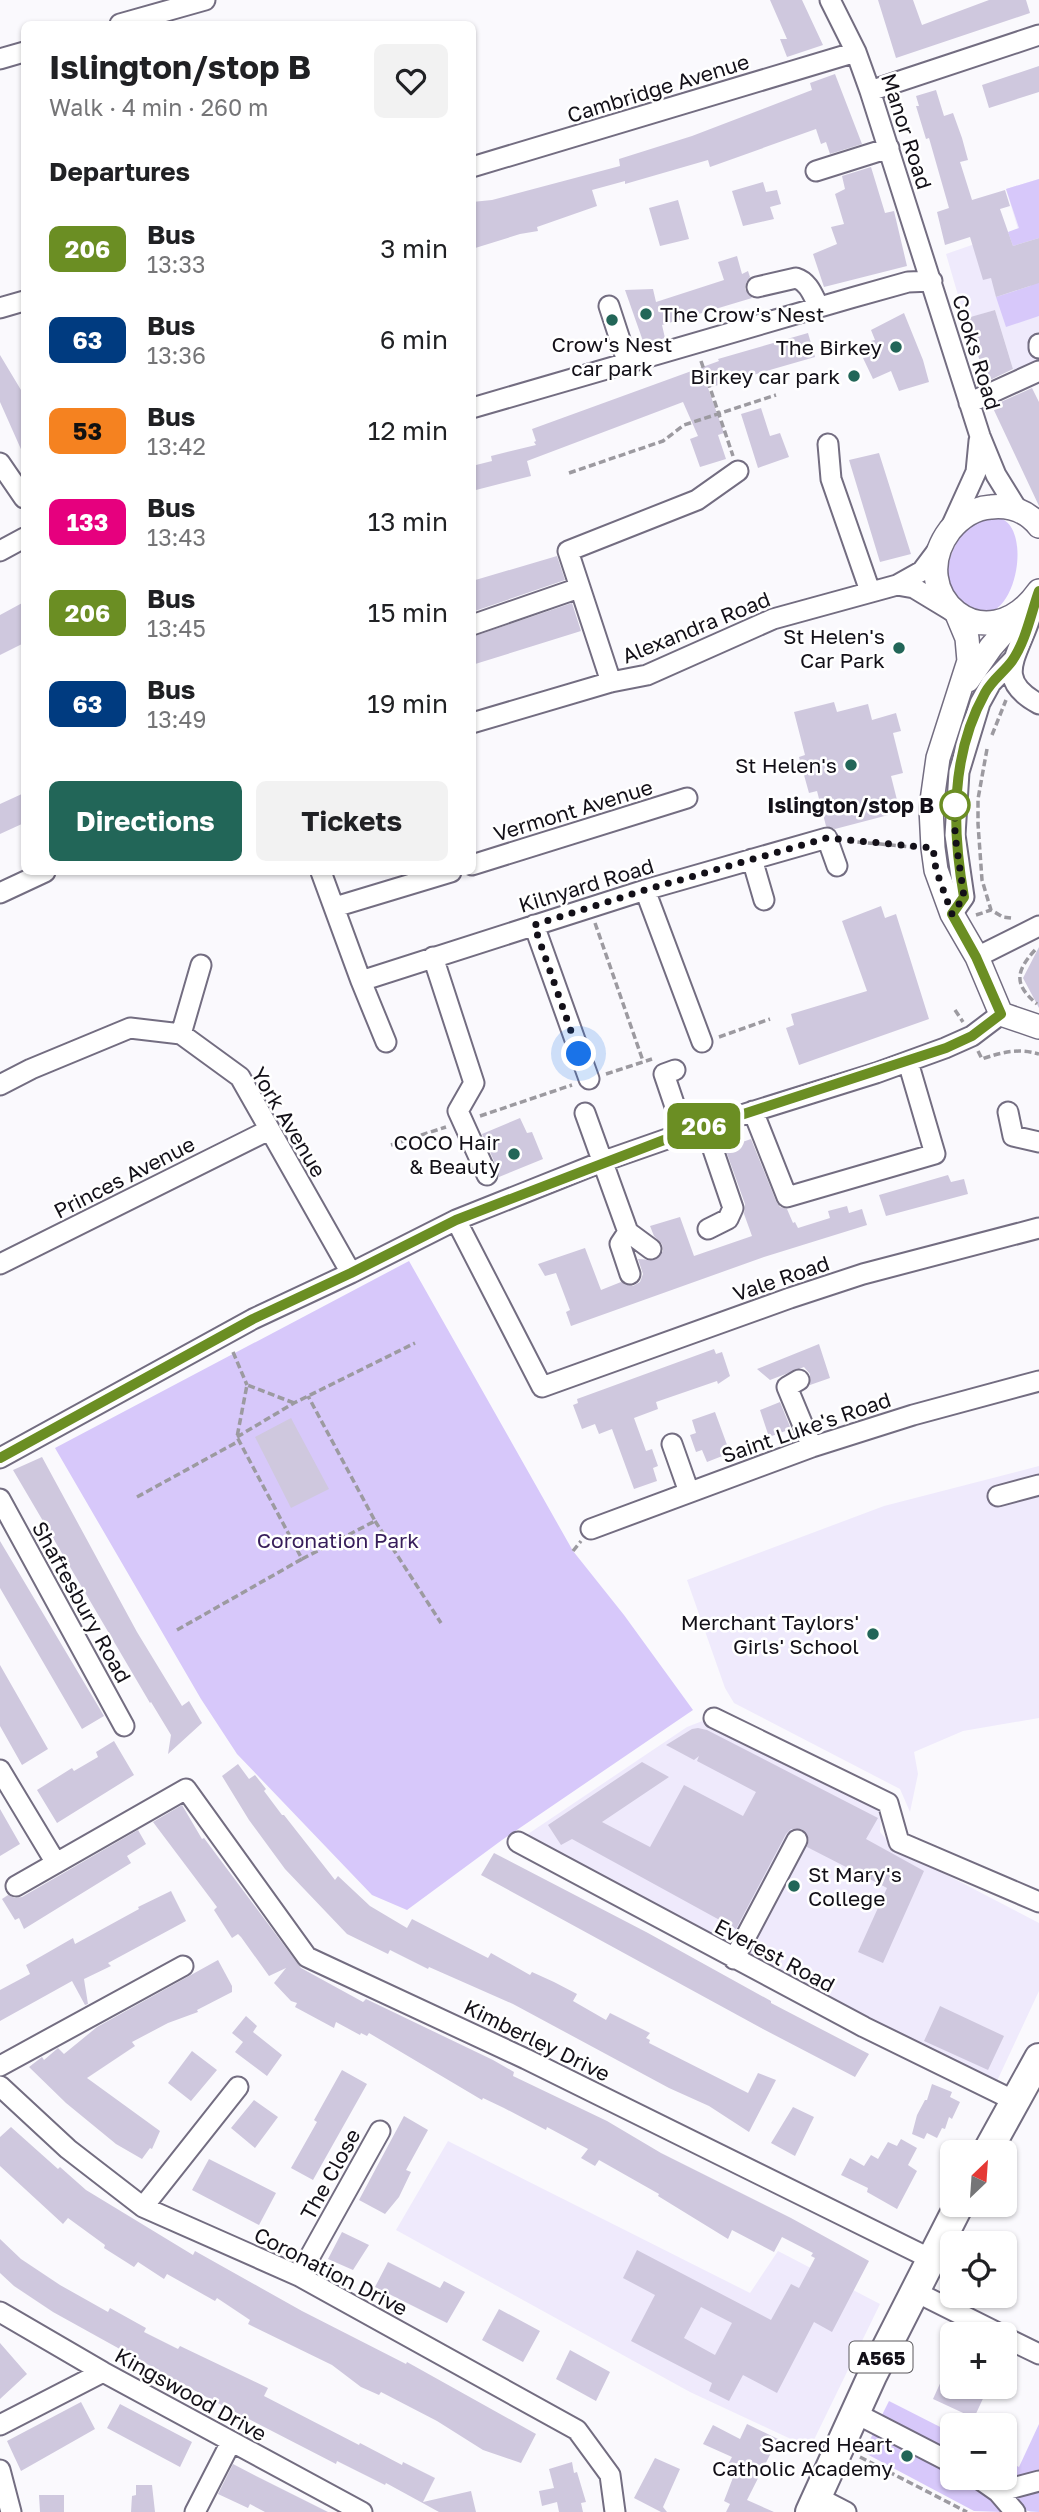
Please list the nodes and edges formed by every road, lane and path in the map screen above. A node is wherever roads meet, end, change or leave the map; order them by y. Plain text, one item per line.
1 (205, 0) edge
2 (830, 0) edge
3 (131, 21) edge
4 (1039, 35) edge
5 (856, 52) junction
6 (21, 53) edge
7 (0, 59) edge
8 (870, 91) junction
9 (889, 148) junction
10 (476, 166) edge
11 (816, 171) dead end
12 (932, 281) junction
13 (757, 287) dead end
14 (21, 302) edge
15 (609, 306) dead end
16 (819, 307) junction
17 (0, 308) edge
18 (695, 344) junction
19 (628, 364) junction
20 (1039, 371) edge
21 (776, 395) dead end
22 (969, 403) junction
23 (476, 407) edge
24 (720, 414) junction
25 (980, 436) junction
26 (828, 444) dead end
27 (0, 463) edge
28 (738, 471) joint
29 (569, 474) dead end
30 (21, 494) edge
31 (1025, 509) edge
32 (1039, 526) edge
33 (945, 539) junction
34 (21, 540) edge
35 (0, 551) edge
36 (897, 584) junction
37 (579, 588) junction
38 (870, 591) junction
39 (1035, 596) edge
40 (955, 613) junction
41 (476, 624) edge
42 (1013, 660) junction
43 (611, 682) junction
44 (962, 688) junction
45 (1021, 691) junction
46 (1039, 704) edge
47 (476, 722) edge
48 (687, 798) dead end
49 (827, 838) junction
50 (933, 848) junction
51 (752, 859) junction
52 (476, 864) edge
53 (837, 866) dead end
54 (39, 875) edge
55 (322, 875) edge
56 (441, 875) edge
57 (645, 890) junction
58 (0, 893) edge
59 (764, 900) dead end
60 (335, 908) junction
61 (590, 908) junction
62 (952, 914) junction
63 (1019, 919) dead end
64 (534, 925) junction
65 (1039, 926) edge
66 (1039, 947) edge
67 (433, 957) junction
68 (976, 957) junction
69 (201, 965) dead end
70 (361, 981) junction
71 (1039, 1005) edge
72 (1001, 1014) junction
73 (1039, 1027) edge
74 (181, 1034) junction
75 (386, 1042) dead end
76 (702, 1042) dead end
77 (643, 1061) dead end
78 (908, 1062) junction
79 (675, 1070) dead end
80 (589, 1079) dead end
81 (0, 1086) edge
82 (753, 1111) junction
83 (1008, 1112) dead end
84 (585, 1113) dead end
85 (705, 1126) junction
86 (269, 1130) junction
87 (684, 1133) junction
88 (1039, 1142) edge
89 (604, 1161) junction
90 (487, 1175) dead end
91 (456, 1220) junction
92 (1039, 1227) edge
93 (708, 1229) dead end
94 (628, 1232) junction
95 (651, 1249) dead end
96 (0, 1264) edge
97 (351, 1273) junction
98 (629, 1273) dead end
99 (226, 1334) junction
100 (415, 1343) dead end
101 (799, 1380) dead end
102 (1039, 1381) edge
103 (247, 1385) junction
104 (308, 1396) junction
105 (294, 1403) junction
106 (238, 1439) junction
107 (672, 1444) dead end
108 (812, 1447) junction
109 (0, 1458) edge
110 (1039, 1485) edge
111 (689, 1492) junction
112 (998, 1496) dead end
113 (137, 1497) dead end
114 (0, 1499) edge
115 (375, 1521) junction
116 (591, 1529) dead end
117 (302, 1559) junction
118 (441, 1623) dead end
119 (177, 1630) dead end
120 (715, 1718) dead end
121 (124, 1726) dead end
122 (0, 1770) edge
123 (797, 1840) dead end
124 (518, 1842) dead end
125 (56, 1863) junction
126 (16, 1886) dead end
127 (1039, 1902) edge
128 (734, 1959) junction
129 (183, 1966) dead end
130 (0, 2066) edge
131 (1036, 2068) edge
132 (0, 2086) edge
133 (238, 2087) dead end
134 (1015, 2101) junction
135 (380, 2131) dead end
136 (994, 2140) edge
137 (143, 2207) junction
138 (954, 2217) edge
139 (931, 2259) junction
140 (299, 2276) junction
141 (914, 2291) junction
142 (0, 2312) edge
143 (975, 2322) edge
144 (1017, 2343) edge
145 (1039, 2354) edge
146 (103, 2372) junction
147 (855, 2413) junction
148 (0, 2425) edge
149 (231, 2442) junction
150 (840, 2446) junction
151 (940, 2456) edge
152 (0, 2470) edge
153 (1039, 2481) edge
154 (995, 2490) edge
155 (998, 2492) junction
156 (814, 2505) edge
157 (1013, 2511) edge
158 (11, 2512) edge
159 (194, 2512) edge
160 (362, 2512) edge
161 (615, 2512) edge
162 (846, 2512) edge
163 (967, 2512) edge

1 - 3 street
2 - 5 street, Manor Road
4 - 8 street
5 - 8 street, Manor Road
5 - 10 street, Cambridge Avenue
6 - 7 street
8 - 9 street, Manor Road
9 - 11 street
9 - 12 street, Manor Road
12 - 16 street
12 - 22 street, Cooks Road
13 - 16 street
14 - 17 street
15 - 19 street
16 - 18 street
18 - 19 street
18 - 24 path
19 - 23 street
20 - 22 street
21 - 24 path
22 - 25 street, Cooks Road
24 - 28 path
24 - 29 path
25 - 31 street, Cooks Road
25 - 33 street, Cooks Road
26 - 38 street
27 - 30 street
28 - 37 street
31 - 32 main road
31 - 33 main road
33 - 36 street, Alexandra Road
33 - 40 main road
34 - 35 street
36 - 38 street, Alexandra Road
36 - 40 street
37 - 41 street
37 - 43 street
38 - 43 street, Alexandra Road
39 - 40 main road
39 - 42 street
39 - 44 main road
40 - 44 main road
42 - 45 street
42 - 62 street
43 - 47 street, Alexandra Road
44 - 50 main road
45 - 46 street
45 - 63 path
48 - 52 street, Vermont Avenue
49 - 50 path
49 - 51 street, Kilnyard Road
49 - 53 street
50 - 62 main road
51 - 57 street, Kilnyard Road
51 - 59 street
54 - 58 street
55 - 60 street
56 - 60 street
57 - 61 street, Kilnyard Road
57 - 76 street
60 - 70 street
61 - 64 street, Kilnyard Road
61 - 77 path
62 - 68 main road
64 - 67 street, Kilnyard Road
64 - 80 street
65 - 68 street
66 - 71 path
67 - 70 street, Kilnyard Road
67 - 90 street
68 - 72 main road
69 - 74 street
70 - 75 street
72 - 73 main road
72 - 78 street
74 - 81 street, York Avenue
74 - 86 street, York Avenue
78 - 82 street
78 - 82 street
79 - 87 street
82 - 85 street
83 - 88 street
84 - 89 street
85 - 87 street
85 - 93 street
86 - 96 street, Princes Avenue
86 - 97 street, York Avenue
87 - 89 street
89 - 91 street
89 - 94 street
91 - 92 street, Vale Road
91 - 97 street
94 - 95 street
94 - 98 street
97 - 99 street
99 - 103 path
99 - 109 street
100 - 104 path
101 - 108 street
102 - 108 street, Saint Luke's Road
103 - 105 path
103 - 106 path
104 - 105 path
104 - 115 path
105 - 106 path
106 - 113 path
106 - 117 path
107 - 111 street
108 - 111 street, Saint Luke's Road
110 - 112 street
111 - 116 street, Saint Luke's Road
114 - 121 street, Shaftesbury Road
115 - 117 path
115 - 118 path
117 - 119 path
120 - 127 street
122 - 125 street
123 - 128 street
124 - 128 street, Everest Road
125 - 126 street
125 - 139 street, Kimberley Drive
128 - 134 street, Everest Road
129 - 130 street
131 - 134 highway
132 - 137 street, Coronation Drive
133 - 137 street
134 - 136 highway
135 - 140 street, The Close
137 - 140 street, Coronation Drive
138 - 139 highway, A565
139 - 141 highway, A565
140 - 161 street, Coronation Drive
141 - 143 street
141 - 147 highway, A565
142 - 146 street, Kingswood Drive
144 - 145 street
146 - 148 street
146 - 149 street, Kingswood Drive
147 - 150 highway, A565
147 - 151 street
149 - 159 street
149 - 160 street, Kingswood Drive
150 - 156 highway, A565
150 - 163 path
152 - 158 street
153 - 155 street
154 - 155 street
155 - 157 street
156 - 162 street

